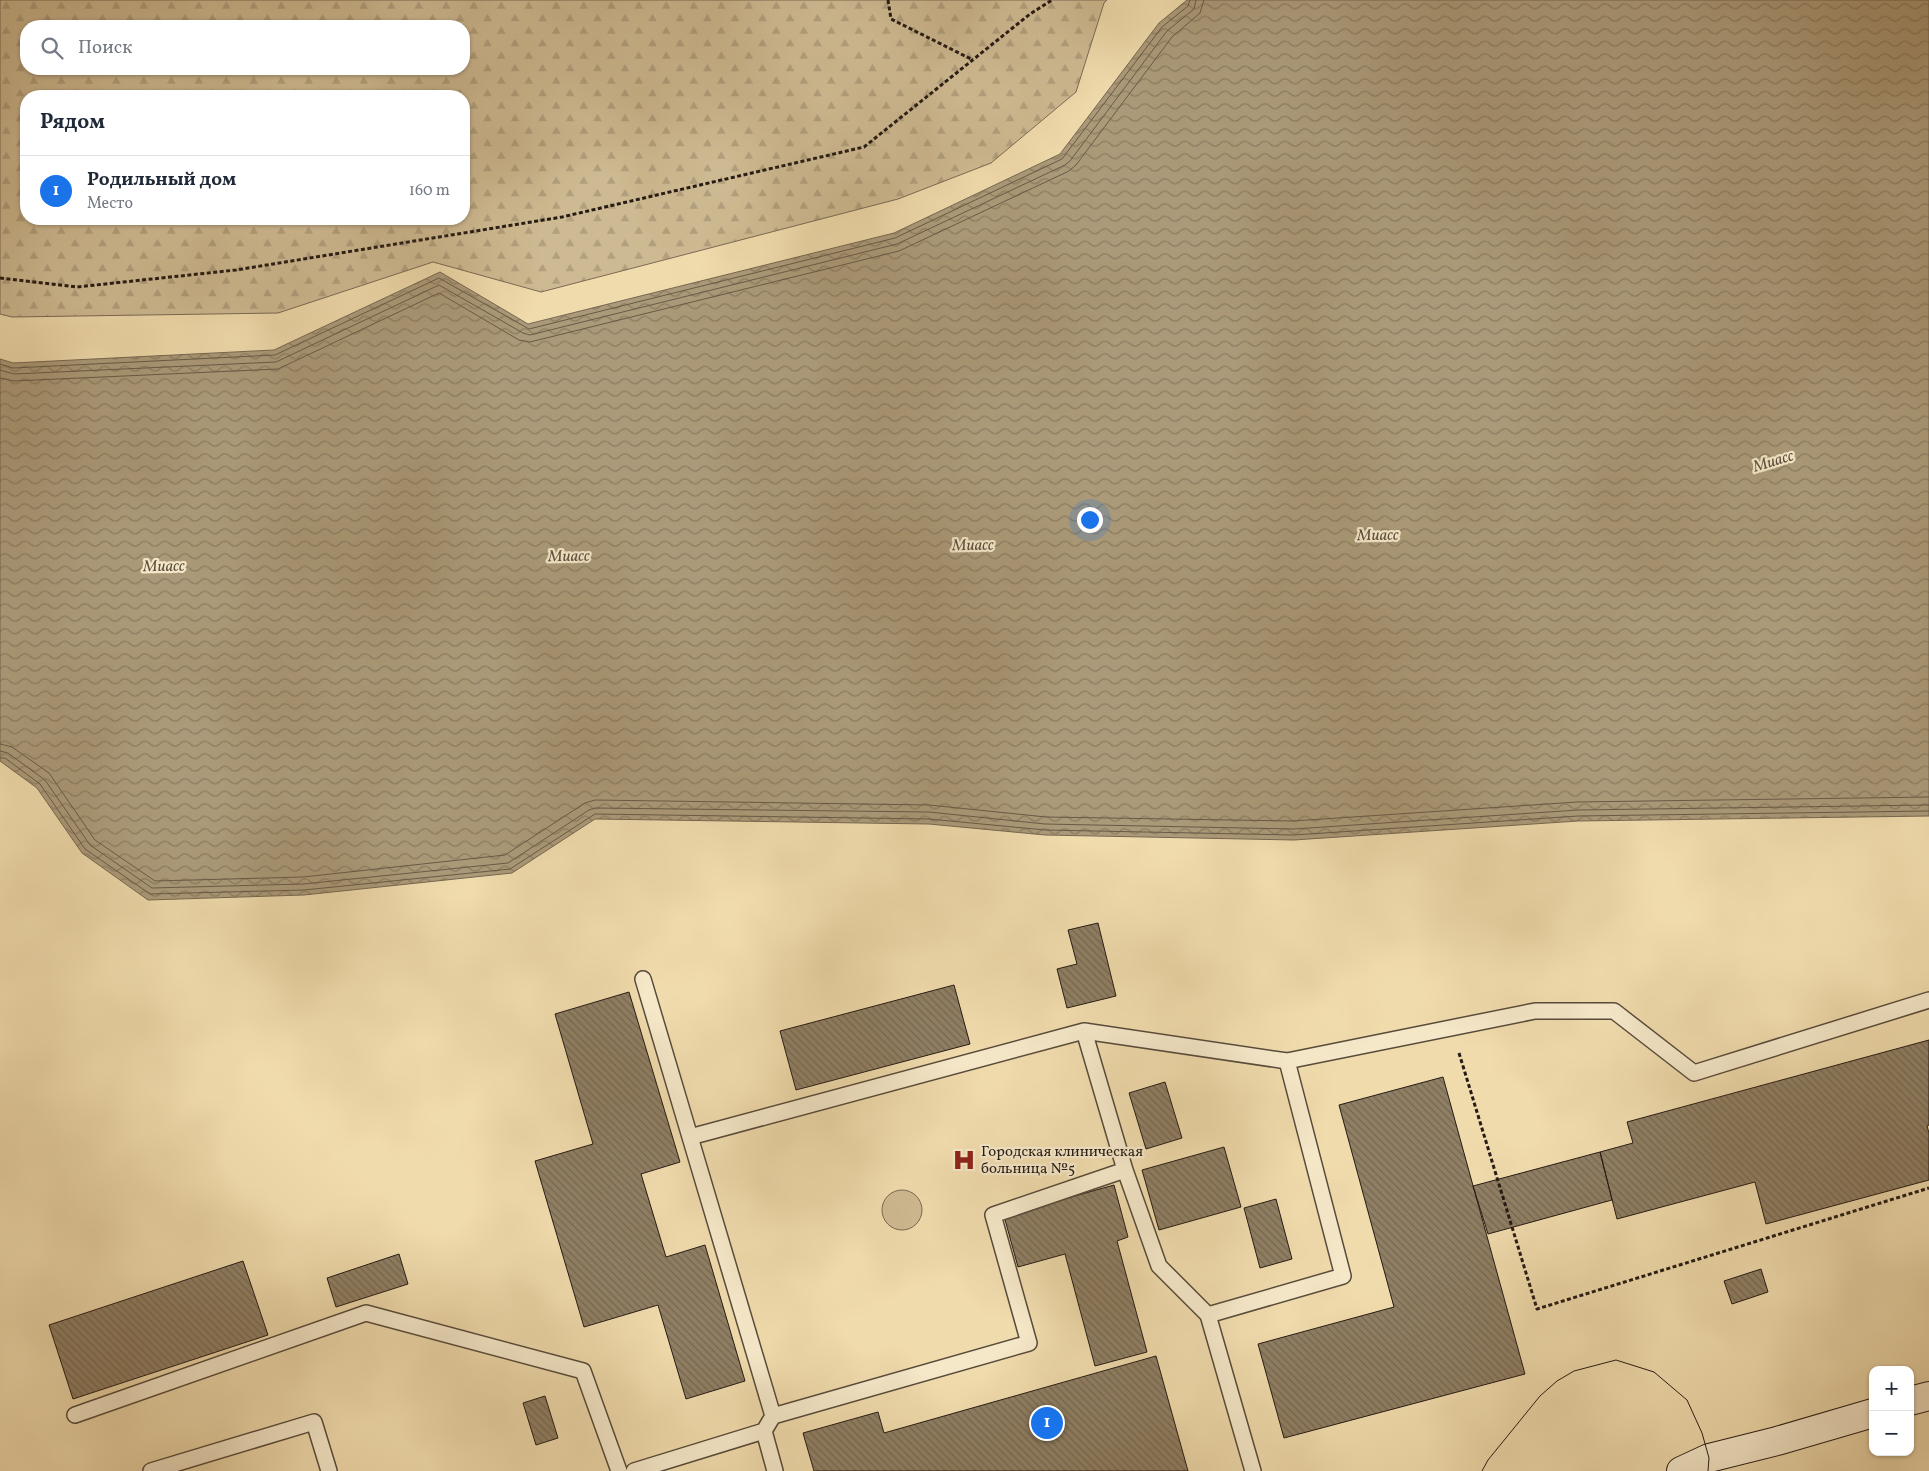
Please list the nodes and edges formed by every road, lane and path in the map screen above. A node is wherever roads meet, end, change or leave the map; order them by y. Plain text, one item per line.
1 (888, 0) edge
2 (1052, 0) edge
3 (973, 60) junction
4 (0, 278) edge
5 (643, 979) dead end
6 (1929, 1000) edge
7 (1452, 1028) junction
8 (1084, 1031) junction
9 (1287, 1061) junction
10 (690, 1137) junction
11 (1125, 1170) junction
12 (1929, 1188) edge
13 (1208, 1315) junction
14 (1929, 1396) edge
15 (1914, 1401) edge
16 (1869, 1413) edge
17 (75, 1415) dead end
18 (773, 1416) junction
19 (764, 1431) junction
20 (150, 1471) edge
21 (329, 1471) edge
22 (619, 1471) edge
23 (634, 1471) edge
24 (775, 1471) edge
25 (1253, 1471) edge
26 (1681, 1471) edge

1 - 3 path
2 - 3 path
3 - 4 path
5 - 10 lane
6 - 7 lane
7 - 9 lane
7 - 12 path
8 - 9 lane
8 - 10 lane
8 - 11 lane
9 - 13 lane
10 - 18 lane
11 - 13 lane
11 - 18 lane
13 - 25 lane
14 - 15 main road
16 - 26 main road
17 - 22 lane
18 - 19 lane
19 - 23 lane
19 - 24 lane
20 - 21 lane

